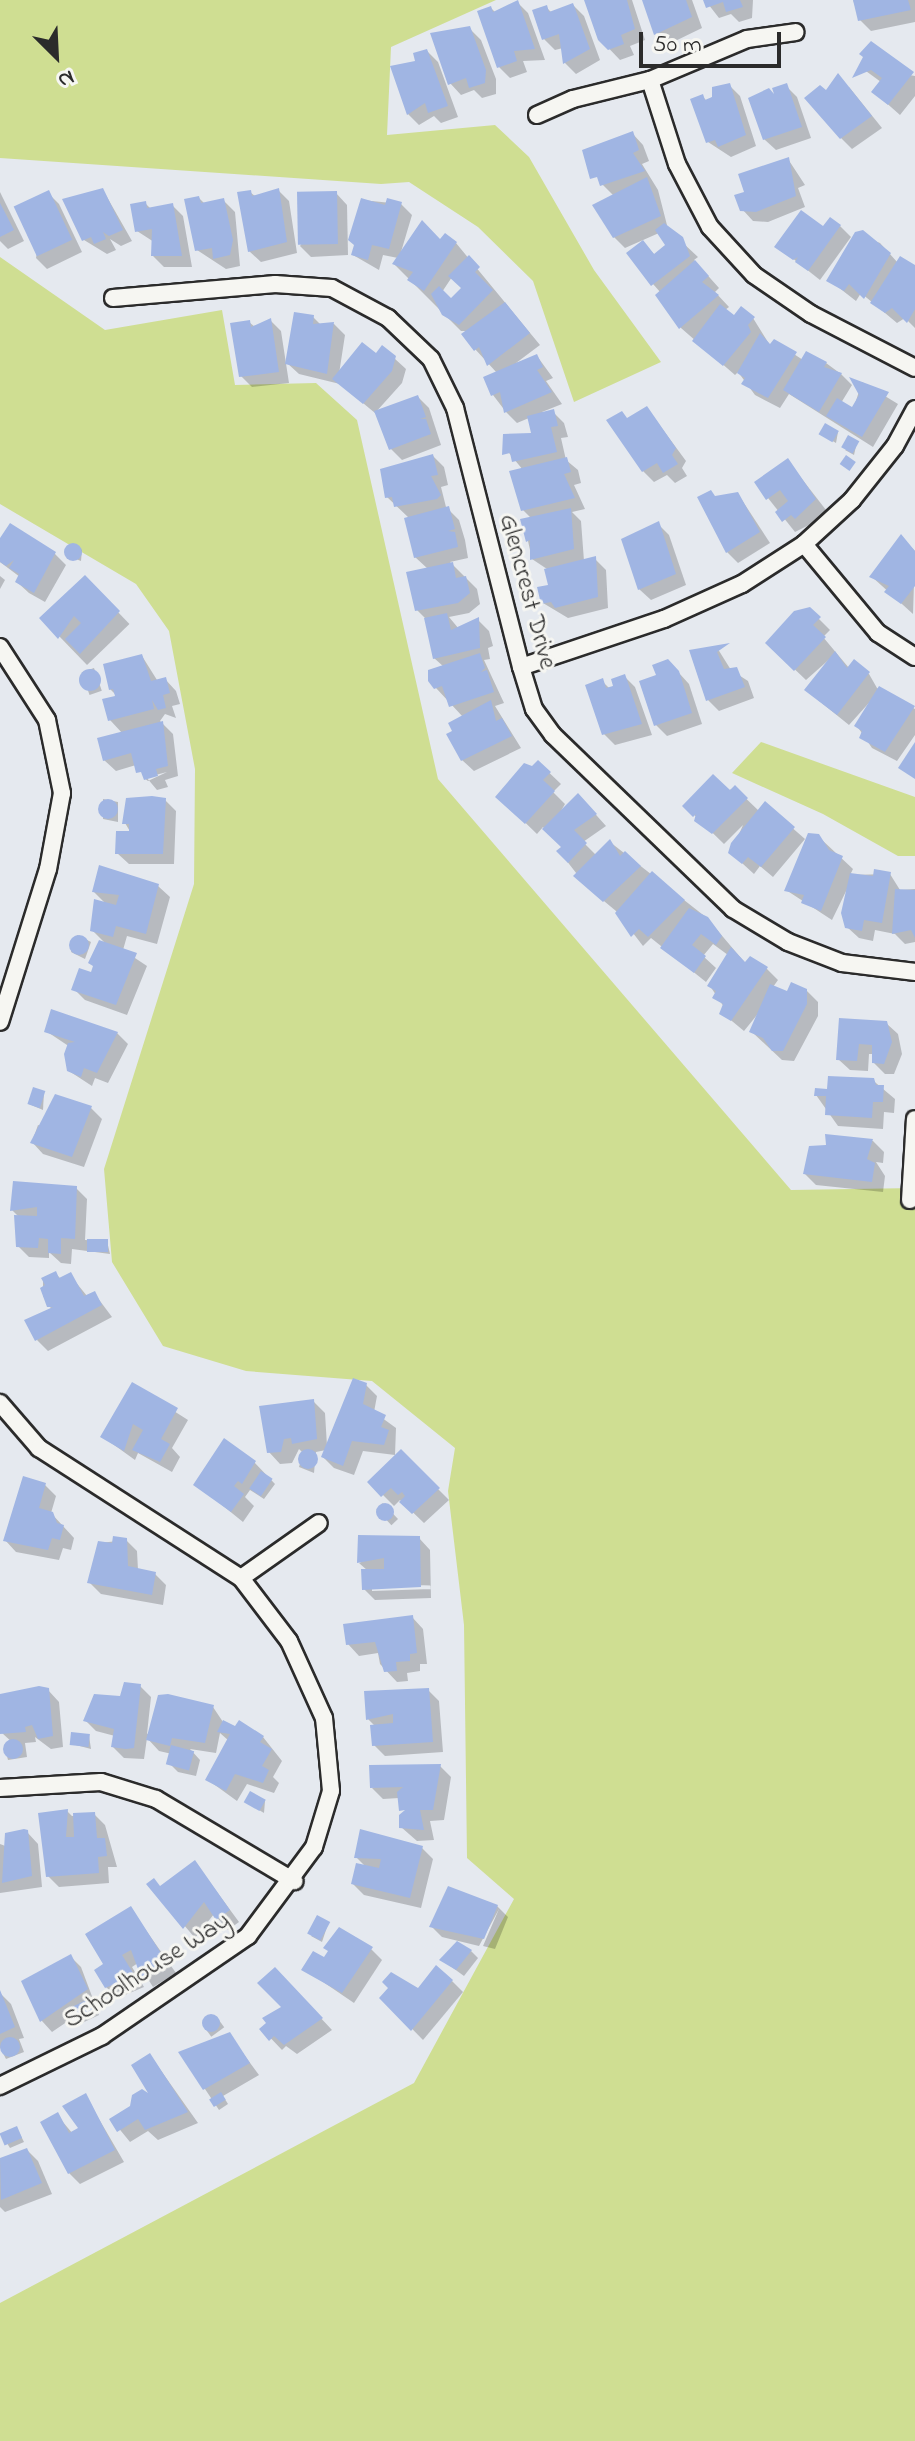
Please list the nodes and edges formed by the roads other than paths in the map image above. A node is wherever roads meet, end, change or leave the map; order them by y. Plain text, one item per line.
1 (796, 32) dead end
2 (650, 80) junction
3 (537, 115) dead end
4 (113, 298) dead end
5 (915, 368) edge
6 (915, 409) edge
7 (804, 544) junction
8 (0, 647) edge
9 (915, 657) edge
10 (521, 667) junction
11 (915, 972) edge
12 (0, 1022) edge
13 (915, 1119) edge
14 (910, 1200) dead end
15 (0, 1403) edge
16 (319, 1523) dead end
17 (241, 1578) junction
18 (0, 1788) edge
19 (294, 1881) junction
20 (0, 2086) edge

1 - 2 street
2 - 3 street
2 - 5 street
4 - 10 street, Glencrest Drive
6 - 7 street
7 - 9 street
7 - 10 street
8 - 12 street
10 - 11 street, Glencrest Drive
13 - 14 street
15 - 17 street, Schoolhouse Way
16 - 17 street
17 - 19 street, Schoolhouse Way
18 - 19 street
19 - 20 street, Schoolhouse Way

